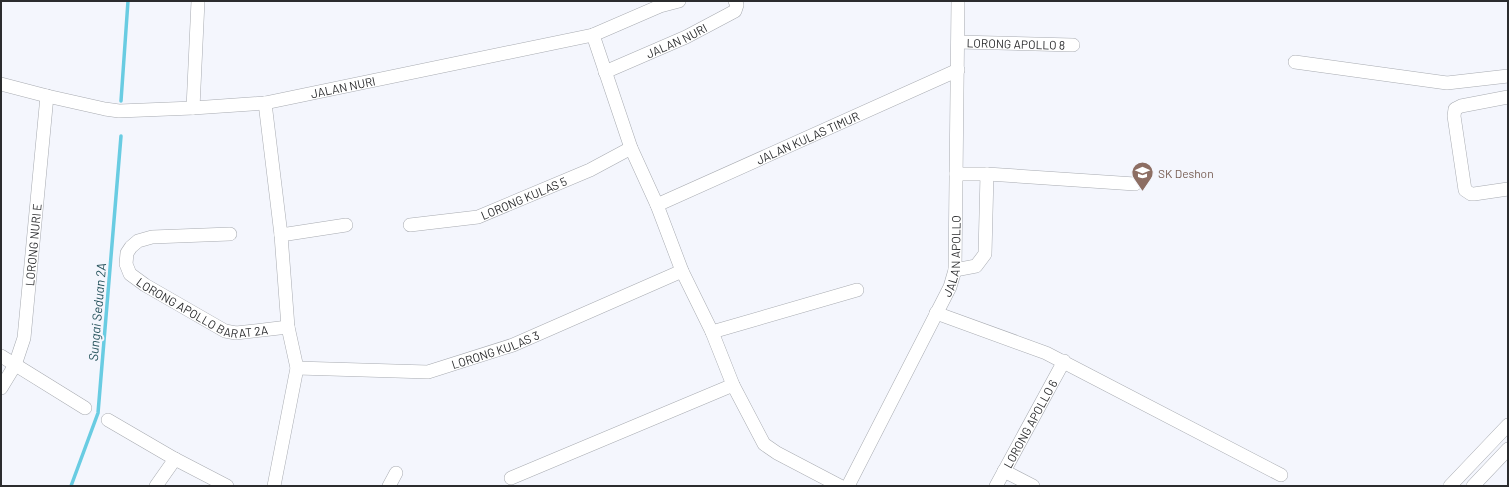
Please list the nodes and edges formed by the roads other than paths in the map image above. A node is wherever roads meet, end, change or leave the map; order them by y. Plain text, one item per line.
1 (198, 1) edge
2 (679, 1) edge
3 (735, 1) edge
4 (958, 1) edge
5 (659, 4) edge
6 (593, 35) junction
7 (958, 42) junction
8 (1073, 45) dead end
9 (1295, 62) dead end
10 (958, 70) junction
11 (605, 72) junction
12 (1508, 76) edge
13 (1, 84) edge
14 (47, 96) junction
15 (1508, 97) edge
16 (265, 103) junction
17 (193, 108) junction
18 (631, 148) junction
19 (956, 174) junction
20 (987, 174) junction
21 (1135, 184) dead end
22 (1508, 189) edge
23 (657, 204) junction
24 (346, 225) dead end
25 (410, 225) dead end
26 (230, 234) dead end
27 (282, 235) junction
28 (682, 270) junction
29 (955, 270) junction
30 (857, 290) dead end
31 (936, 313) junction
32 (288, 327) junction
33 (712, 332) junction
34 (1, 356) edge
35 (1064, 361) junction
36 (15, 365) junction
37 (297, 368) junction
38 (733, 385) junction
39 (1, 388) edge
40 (85, 408) dead end
41 (108, 420) dead end
42 (1508, 425) edge
43 (1508, 449) edge
44 (174, 459) junction
45 (1004, 471) junction
46 (396, 473) dead end
47 (1281, 475) dead end
48 (511, 478) dead end
49 (156, 486) edge
50 (227, 486) edge
51 (274, 486) edge
52 (389, 486) edge
53 (840, 486) edge
54 (848, 486) edge
55 (996, 486) edge
56 (1034, 486) edge
57 (1450, 486) edge
58 (1473, 486) edge

1 - 17 street
2 - 5 street, JALAN NURI
3 - 11 street, JALAN NURI
4 - 7 street, JALAN APOLLO
5 - 6 street, JALAN NURI
6 - 11 street
6 - 16 street, JALAN NURI
7 - 8 street, LORONG APOLLO 8
7 - 10 street, JALAN APOLLO
9 - 12 street
10 - 19 street, JALAN APOLLO
10 - 23 street, JALAN KULAS TIMUR
11 - 18 street
13 - 14 street, JALAN NURI
14 - 17 street, JALAN NURI
14 - 36 street, LORONG NURI E
15 - 22 street
16 - 17 street, JALAN NURI
16 - 27 street
18 - 23 street
18 - 25 street, LORONG KULAS 5
19 - 20 street
19 - 29 street, JALAN APOLLO
20 - 21 street
20 - 29 street
23 - 28 street
24 - 27 street
26 - 32 street, LORONG APOLLO BARAT 2A
27 - 32 street
28 - 33 street
28 - 37 street, LORONG KULAS 3
29 - 31 street, JALAN APOLLO
30 - 33 street
31 - 35 street
31 - 54 street, JALAN APOLLO
32 - 37 street
33 - 38 street
34 - 36 street
35 - 45 street, LORONG APOLLO 6
35 - 47 street
36 - 39 street, LORONG NURI E
36 - 40 street
37 - 51 street
38 - 48 street
38 - 53 street
41 - 44 street
42 - 57 street
43 - 58 street
44 - 49 street
44 - 50 street
45 - 55 street, LORONG APOLLO 6
45 - 56 street
46 - 52 street

